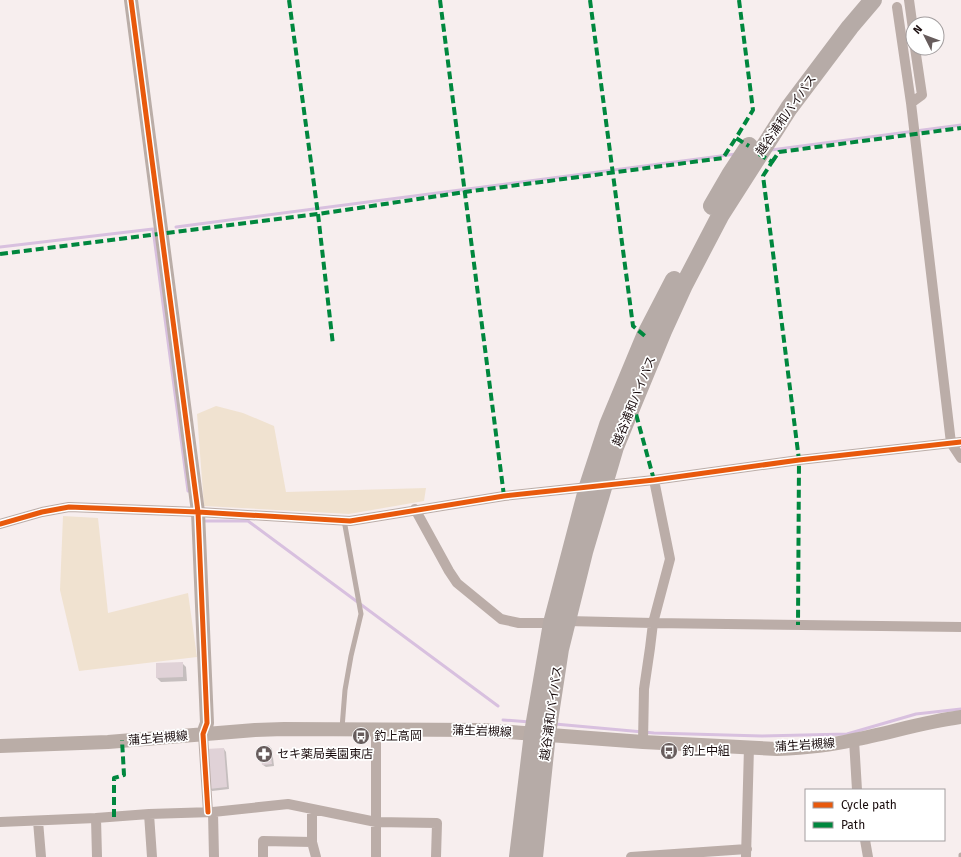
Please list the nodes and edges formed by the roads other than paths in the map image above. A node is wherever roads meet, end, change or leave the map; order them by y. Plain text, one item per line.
1 (131, 0) edge
2 (858, 0) edge
3 (873, 0) edge
4 (909, 0) edge
5 (897, 7) dead end
6 (911, 16) edge
7 (917, 56) edge
8 (911, 103) junction
9 (956, 443) edge
10 (961, 458) edge
11 (654, 480) junction
12 (596, 486) junction
13 (415, 509) junction
14 (198, 512) junction
15 (344, 520) junction
16 (0, 524) edge
17 (559, 622) junction
18 (653, 623) junction
19 (961, 627) edge
20 (961, 717) edge
21 (342, 729) junction
22 (376, 729) junction
23 (203, 734) junction
24 (540, 734) junction
25 (854, 740) junction
26 (644, 742) junction
27 (0, 746) edge
28 (749, 747) junction
29 (857, 789) edge
30 (312, 810) junction
31 (211, 812) junction
32 (149, 814) junction
33 (96, 818) junction
34 (38, 821) junction
35 (0, 822) edge
36 (376, 822) junction
37 (865, 841) edge
38 (312, 842) junction
39 (746, 853) edge
40 (716, 854) edge
41 (667, 856) edge
42 (41, 857) edge
43 (97, 857) edge
44 (152, 857) edge
45 (214, 857) edge
46 (263, 857) edge
47 (316, 857) edge
48 (376, 857) edge
49 (436, 857) edge
50 (518, 857) edge
51 (534, 857) edge
52 (631, 857) edge
53 (868, 857) edge

1 - 14 main road
2 - 12 highway, 越谷浦和バイパス
3 - 12 highway, 越谷浦和バイパス
4 - 6 street
5 - 8 street
7 - 8 street
8 - 9 street
9 - 10 street
9 - 11 street
11 - 12 street
11 - 18 street
12 - 13 street
12 - 17 highway, 越谷浦和バイパス
13 - 15 street
13 - 17 street
14 - 15 street
14 - 16 street
14 - 23 main road
15 - 21 lane
17 - 18 street
17 - 24 highway, 越谷浦和バイパス
18 - 19 street
18 - 26 street
20 - 25 main road, 蒲生岩槻線
21 - 22 main road, 蒲生岩槻線
21 - 23 main road, 蒲生岩槻線
22 - 24 main road, 蒲生岩槻線
22 - 36 street
23 - 27 main road, 蒲生岩槻線
23 - 31 street
24 - 26 main road, 蒲生岩槻線
24 - 50 highway, 越谷浦和バイパス
24 - 51 highway, 越谷浦和バイパス
25 - 28 main road, 蒲生岩槻線
25 - 29 street
26 - 28 main road, 蒲生岩槻線
28 - 39 street
30 - 31 street
30 - 36 street
30 - 38 street
31 - 32 street
31 - 45 street
32 - 33 street
32 - 44 street
33 - 34 street
33 - 43 street
34 - 35 street
34 - 42 street
36 - 48 street
36 - 49 street
37 - 53 street
38 - 46 street
38 - 47 street
39 - 40 street
40 - 41 street
41 - 52 street

